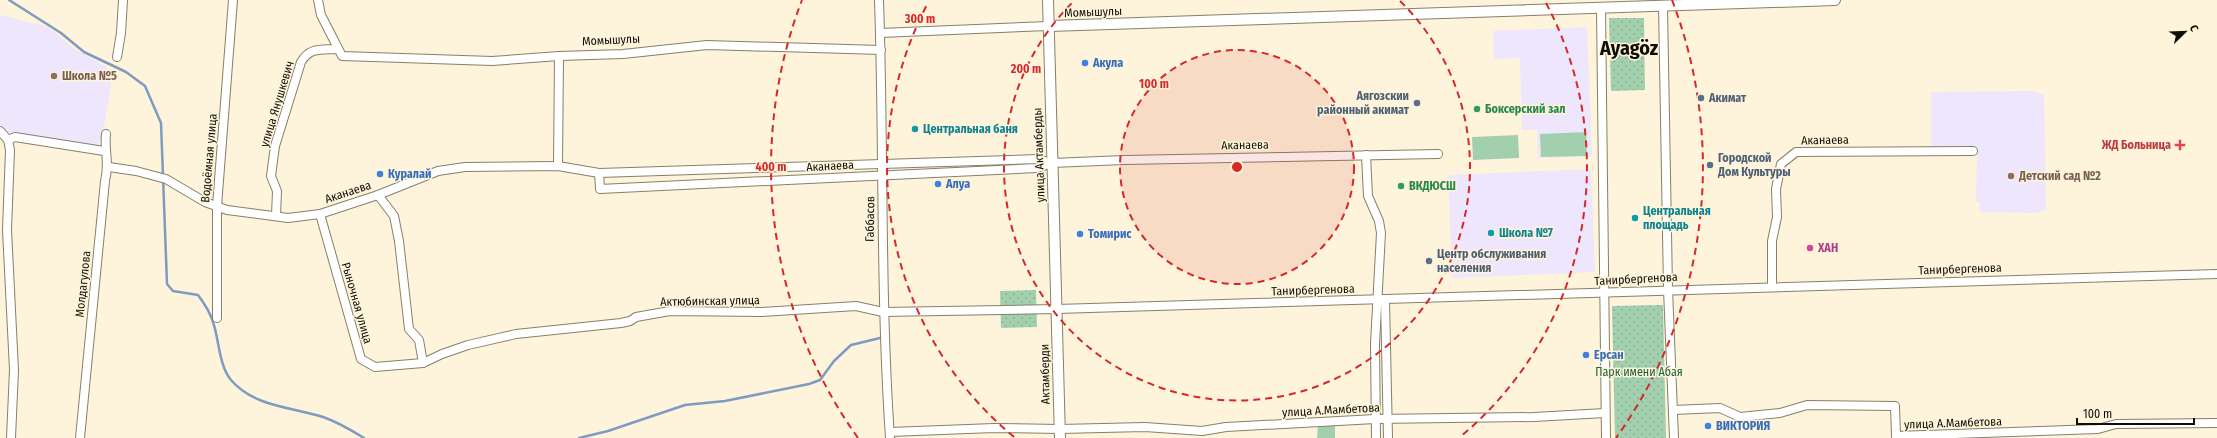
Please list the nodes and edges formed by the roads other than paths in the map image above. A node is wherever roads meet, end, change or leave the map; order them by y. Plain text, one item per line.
1 (123, 0) edge
2 (233, 0) edge
3 (318, 0) edge
4 (879, 0) edge
5 (1048, 0) edge
6 (1835, 0) edge
7 (1663, 3) edge
8 (1600, 5) edge
9 (1049, 26) junction
10 (880, 33) junction
11 (881, 50) junction
12 (340, 53) junction
13 (559, 56) junction
14 (117, 57) dead end
15 (0, 132) edge
16 (106, 134) dead end
17 (8, 140) junction
18 (104, 151) junction
19 (1973, 151) dead end
20 (1438, 154) dead end
21 (1366, 155) junction
22 (1052, 163) junction
23 (883, 164) junction
24 (558, 166) junction
25 (108, 167) junction
26 (599, 173) junction
27 (883, 176) junction
28 (378, 195) junction
29 (217, 206) junction
30 (320, 214) junction
31 (276, 216) junction
32 (2217, 274) edge
33 (1772, 287) junction
34 (1668, 289) junction
35 (1604, 292) junction
36 (1376, 300) junction
37 (1385, 300) junction
38 (1057, 309) junction
39 (883, 312) junction
40 (217, 318) dead end
41 (423, 363) junction
42 (1673, 410) junction
43 (1605, 413) junction
44 (1376, 419) junction
45 (1388, 419) junction
46 (2217, 423) edge
47 (1060, 434) edge
48 (890, 435) edge
49 (11, 438) edge
50 (80, 438) edge
51 (1376, 438) edge
52 (1388, 438) edge
53 (1606, 438) edge
54 (1674, 438) edge

1 - 14 street
2 - 29 street, Водоёмная улица
3 - 12 street
4 - 10 street, Габбасов
5 - 9 main road, улица Актамберды
6 - 7 main road, Момышулы
7 - 8 main road, Момышулы
7 - 34 street
8 - 9 main road, Момышулы
8 - 35 street
9 - 10 street, Момышулы
9 - 22 main road, улица Актамберды
10 - 11 street, Габбасов
11 - 13 street, Момышулы
11 - 23 street, Габбасов
12 - 13 street, Момышулы
12 - 31 street, улица Янушкевич
13 - 24 street
15 - 17 street
16 - 18 street, Молдагулова
17 - 18 street
17 - 49 street
18 - 25 street, Молдагулова
19 - 33 street, Аканаева
20 - 21 street, Аканаева
21 - 22 street, Аканаева
21 - 36 street
22 - 23 street, Аканаева
22 - 27 street, Аканаева
22 - 38 main road, улица Актамберды
23 - 26 street, Аканаева
23 - 27 street, Габбасов
24 - 26 street, Аканаева
24 - 28 street, Аканаева
25 - 29 street, Аканаева
25 - 50 street, Молдагулова
26 - 27 street, Аканаева
27 - 39 street, Габбасов
28 - 30 street, Аканаева
28 - 41 street
29 - 31 street, Аканаева
29 - 40 street, Водоёмная улица
30 - 31 street, Аканаева
30 - 41 street, Рыночная улица
32 - 33 street, Танирбергенова
33 - 34 street, Танирбергенова
34 - 35 street, Танирбергенова
34 - 42 street
35 - 37 street, Танирбергенова
35 - 43 street
36 - 37 street, Танирбергенова
36 - 38 street, Танирбергенова
36 - 44 street
37 - 45 street
38 - 39 street, Танирбергенова
38 - 47 main road, Актамберди
39 - 41 street, Актюбинская улица
39 - 48 street, Габбасов
42 - 46 street, улица А.Мамбетова
42 - 54 street
43 - 45 street, улица А.Мамбетова
43 - 53 street
44 - 45 street, улица А.Мамбетова
44 - 47 street, улица А.Мамбетова
44 - 51 street
45 - 52 street
47 - 48 street, улица А.Мамбетова

